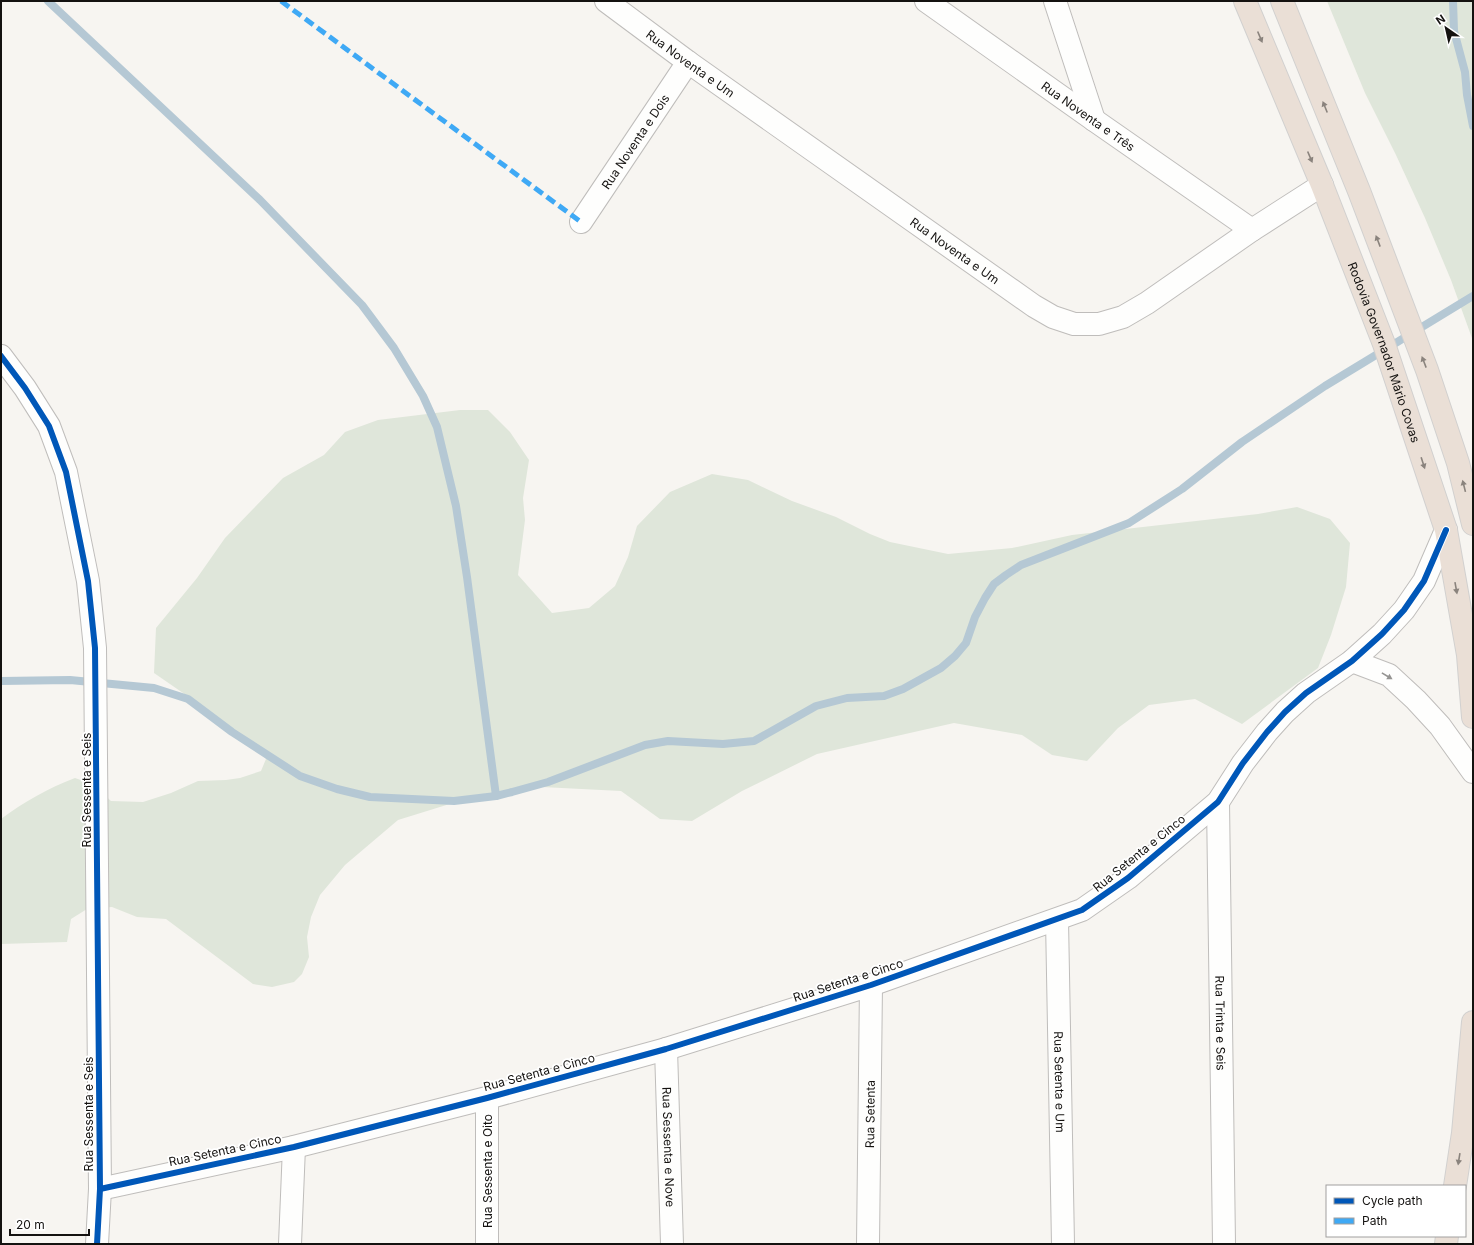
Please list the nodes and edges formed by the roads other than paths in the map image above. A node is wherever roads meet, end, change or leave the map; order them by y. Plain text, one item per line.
1 (606, 1) edge
2 (926, 1) edge
3 (1055, 1) edge
4 (1245, 1) edge
5 (1282, 1) edge
6 (688, 62) junction
7 (1094, 120) junction
8 (1322, 185) junction
9 (582, 222) dead end
10 (1252, 230) junction
11 (1, 356) edge
12 (1473, 524) edge
13 (1446, 530) junction
14 (1352, 661) junction
15 (1473, 717) edge
16 (1473, 772) edge
17 (1218, 802) junction
18 (1057, 920) junction
19 (871, 985) junction
20 (1473, 1022) edge
21 (666, 1049) junction
22 (487, 1098) junction
23 (294, 1147) junction
24 (1455, 1185) edge
25 (100, 1189) junction
26 (98, 1244) edge
27 (290, 1244) edge
28 (487, 1244) edge
29 (672, 1244) edge
30 (868, 1244) edge
31 (1063, 1244) edge
32 (1224, 1244) edge

1 - 6 street, Rua Noventa e Um
2 - 7 street, Rua Noventa e Três
3 - 7 street
4 -> 8 highway, Rodovia Governador Mário Covas
12 -> 5 highway
6 - 9 street, Rua Noventa e Dois
6 - 10 street, Rua Noventa e Um
7 - 10 street, Rua Noventa e Três
8 - 10 street, Rua Noventa e Um
8 -> 13 highway, Rodovia Governador Mário Covas
11 - 25 street, Rua Sessenta e Seis
13 - 14 street, Rua Setenta e Cinco
13 -> 15 highway, Rodovia Governador Mário Covas
14 -> 16 street
14 - 17 street, Rua Setenta e Cinco
17 - 18 street, Rua Setenta e Cinco
17 - 32 street, Rua Trinta e Seis
18 - 19 street, Rua Setenta e Cinco
18 - 31 street, Rua Setenta e Um
19 - 21 street, Rua Setenta e Cinco
19 - 30 street, Rua Setenta
20 -> 24 highway
21 - 22 street, Rua Setenta e Cinco
21 - 29 street, Rua Sessenta e Nove
22 - 23 street, Rua Setenta e Cinco
22 - 28 street, Rua Sessenta e Oito
23 - 25 street, Rua Setenta e Cinco
23 - 27 street
25 - 26 street, Rua Sessenta e Seis

